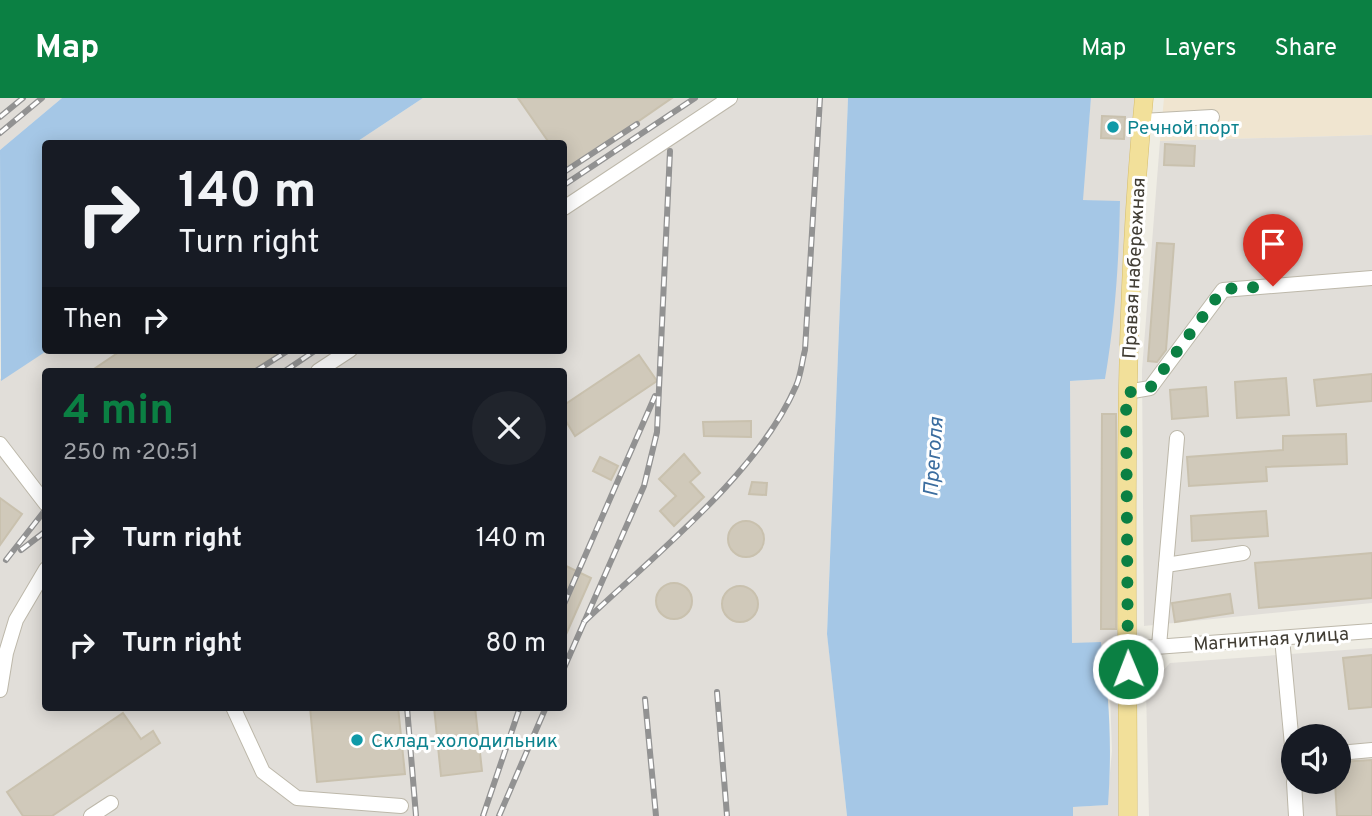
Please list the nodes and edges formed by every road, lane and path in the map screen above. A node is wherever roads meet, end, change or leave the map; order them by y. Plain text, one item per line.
1 (730, 98) edge
2 (1143, 98) edge
3 (1212, 117) dead end
4 (1142, 121) junction
5 (567, 206) edge
6 (1372, 278) edge
7 (344, 354) edge
8 (323, 368) edge
9 (1126, 393) junction
10 (1177, 438) dead end
11 (0, 444) edge
12 (42, 499) edge
13 (1243, 553) dead end
14 (1166, 565) junction
15 (42, 576) edge
16 (1372, 631) edge
17 (1282, 638) junction
18 (1159, 646) junction
19 (1128, 649) junction
20 (0, 690) edge
21 (235, 711) edge
22 (1290, 724) edge
23 (1372, 750) edge
24 (1351, 752) edge
25 (1294, 794) edge
26 (111, 803) dead end
27 (401, 806) dead end
28 (91, 816) edge
29 (1128, 816) edge
30 (1296, 816) edge

1 - 5 street
2 - 4 main road, Правая набережная
3 - 4 street
4 - 9 main road, Правая набережная
6 - 9 street
7 - 8 street
9 - 19 main road, Правая набережная
10 - 14 street
11 - 12 street
13 - 14 street
14 - 18 street
15 - 20 street
16 - 17 street, Магнитная улица
17 - 18 street, Магнитная улица
17 - 22 street
18 - 19 street, Магнитная улица
19 - 29 main road, Правая набережная
21 - 27 street
23 - 24 street
25 - 30 street
26 - 28 street

